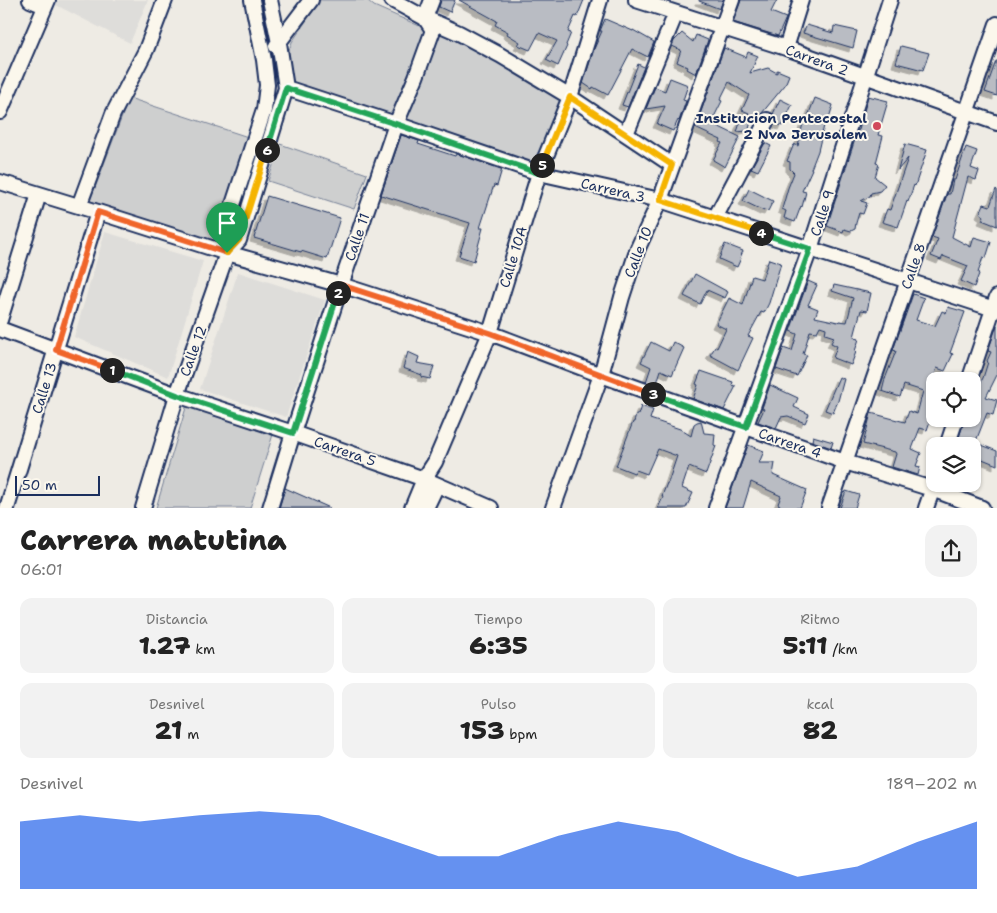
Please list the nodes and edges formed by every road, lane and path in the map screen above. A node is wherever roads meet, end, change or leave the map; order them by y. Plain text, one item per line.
1 (30, 0) edge
2 (166, 0) edge
3 (252, 0) edge
4 (270, 0) edge
5 (311, 0) edge
6 (392, 0) edge
7 (432, 0) edge
8 (600, 0) edge
9 (636, 0) edge
10 (732, 0) edge
11 (801, 0) edge
12 (890, 0) edge
13 (46, 3) edge
14 (676, 13) junction
15 (425, 18) junction
16 (997, 24) edge
17 (722, 28) junction
18 (279, 43) junction
19 (786, 48) junction
20 (264, 60) junction
21 (866, 77) junction
22 (286, 88) junction
23 (570, 97) junction
24 (0, 112) edge
25 (966, 113) junction
26 (767, 120) dead end
27 (997, 123) edge
28 (396, 124) junction
29 (626, 134) junction
30 (672, 165) junction
31 (538, 173) junction
32 (0, 182) edge
33 (39, 194) junction
34 (660, 200) junction
35 (79, 206) junction
36 (98, 212) junction
37 (715, 218) junction
38 (810, 249) junction
39 (227, 253) junction
40 (907, 282) junction
41 (341, 285) junction
42 (996, 305) edge
43 (0, 320) edge
44 (0, 329) edge
45 (490, 333) junction
46 (56, 350) junction
47 (972, 372) edge
48 (601, 375) junction
49 (177, 395) junction
50 (746, 427) junction
51 (293, 433) junction
52 (845, 462) junction
53 (431, 482) junction
54 (926, 483) edge
55 (932, 492) edge
56 (949, 492) edge
57 (7, 508) edge
58 (143, 508) edge
59 (270, 508) edge
60 (412, 508) edge
61 (426, 508) edge
62 (491, 508) edge
63 (553, 508) edge
64 (716, 508) edge
65 (829, 508) edge
66 (926, 508) edge
67 (982, 508) edge

1 - 13 street
2 - 35 street
3 - 20 street
4 - 18 street
5 - 18 street
6 - 15 street
7 - 15 street
8 - 23 street, Calle 10A
9 - 14 street, Carrera 2
10 - 17 street, Calle 10
11 - 19 street
12 - 21 street, Calle 9
13 - 24 street
14 - 17 street, Carrera 2
14 - 29 street
15 - 23 street
15 - 28 street, Calle 11
16 - 25 street, Calle 8
17 - 19 street, Carrera 2
17 - 30 street, Calle 10
18 - 20 street
18 - 22 street, Calle 12
19 - 21 street, Carrera 2
20 - 39 street, Calle 12
21 - 25 street, Carrera 2
21 - 38 street, Calle 9
22 - 28 street, Carrera 3
22 - 39 street, Calle 12
23 - 29 street
23 - 31 street, Calle 10A
25 - 27 street, Carrera 2
25 - 40 street, Calle 8
26 - 37 street
28 - 31 street, Carrera 3
28 - 41 street, Calle 11
29 - 30 street
30 - 34 street, Calle 10
31 - 34 street, Carrera 3
31 - 45 street, Calle 10A
32 - 33 street, Carrera 4
33 - 35 street, Carrera 4
33 - 43 street
34 - 37 street, Carrera 3
34 - 48 street, Calle 10
35 - 36 street, Carrera 4
36 - 39 street, Carrera 4
36 - 46 street, Calle 13
37 - 38 street, Carrera 3
38 - 40 street, Carrera 3
38 - 50 street, Calle 9
39 - 41 street, Carrera 4
39 - 49 street, Calle 12
40 - 42 street, Carrera 3
40 - 52 street, Calle 8
41 - 45 street, Carrera 4
41 - 51 street, Calle 11
42 - 47 street
44 - 46 street, Carrera 5
45 - 48 street, Carrera 4
45 - 53 street, Calle 10A
46 - 49 street, Carrera 5
46 - 57 street, Calle 13
48 - 50 street, Carrera 4
48 - 63 street, Calle 10
49 - 51 street, Carrera 5
49 - 58 street, Calle 12
50 - 52 street, Carrera 4
50 - 64 street, Calle 9
51 - 53 street, Carrera 5
51 - 59 street, Calle 11
52 - 54 street, Carrera 4
52 - 65 street, Calle 8
53 - 60 street, Calle 10A
53 - 61 street, Calle 10A
53 - 62 street, Carrera 5
55 - 66 street
56 - 67 street, Carrera 4

